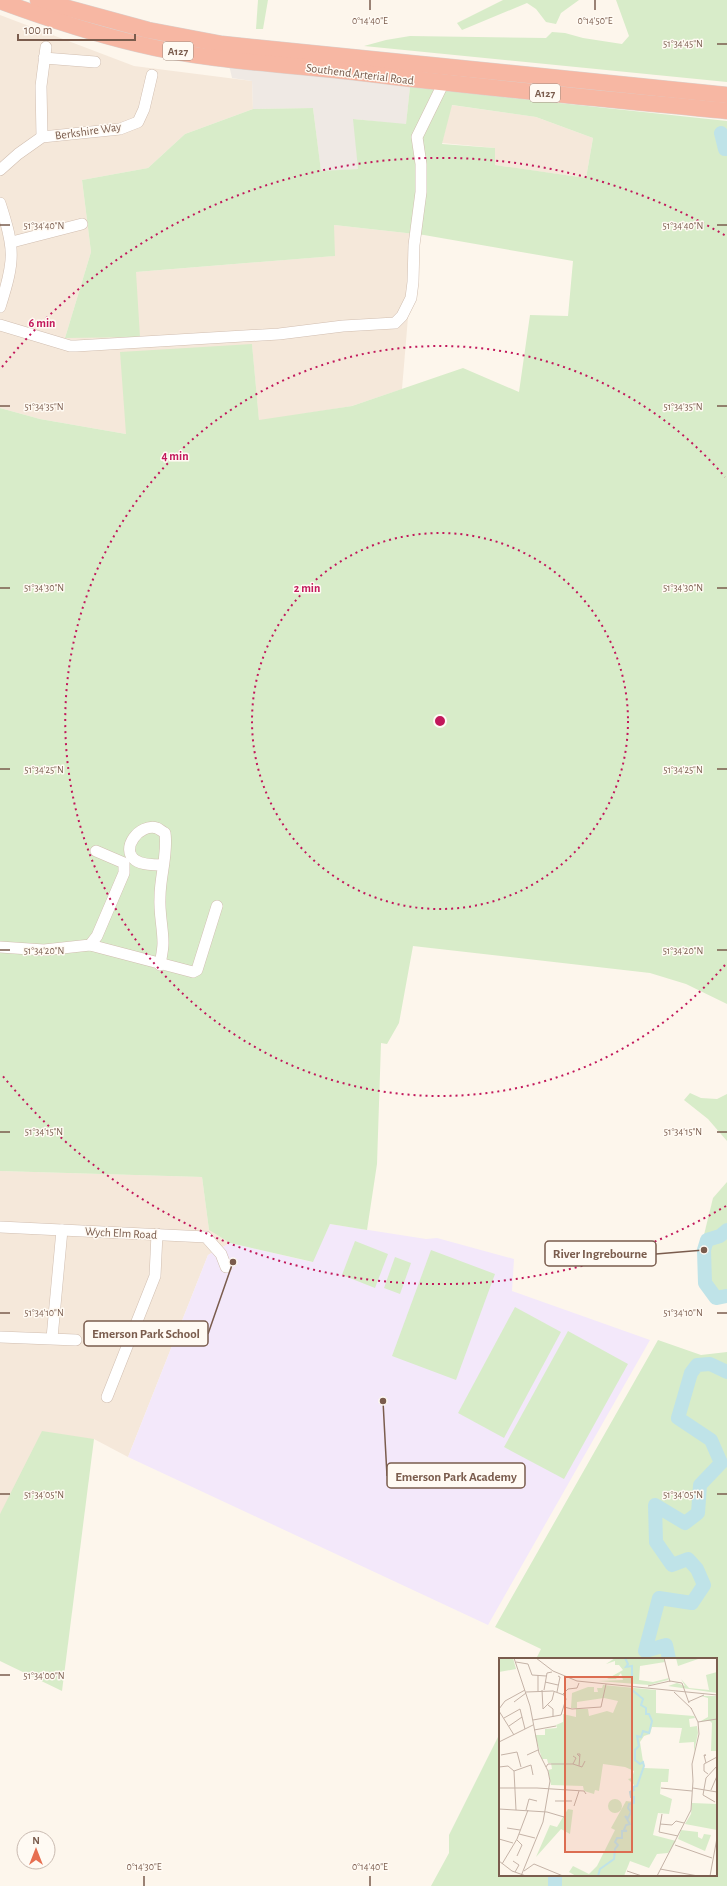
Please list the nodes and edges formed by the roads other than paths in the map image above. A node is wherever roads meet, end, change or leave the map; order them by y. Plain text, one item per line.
1 (38, 0) edge
2 (0, 2) edge
3 (95, 62) dead end
4 (152, 75) dead end
5 (443, 84) junction
6 (727, 95) edge
7 (727, 111) edge
8 (42, 138) junction
9 (0, 170) edge
10 (0, 202) edge
11 (82, 224) dead end
12 (12, 242) junction
13 (0, 307) edge
14 (0, 325) edge
15 (96, 851) dead end
16 (163, 866) dead end
17 (217, 906) dead end
18 (90, 945) junction
19 (0, 947) edge
20 (160, 965) junction
21 (0, 1227) edge
22 (62, 1230) junction
23 (156, 1234) junction
24 (226, 1267) dead end
25 (0, 1337) edge
26 (52, 1338) junction
27 (76, 1340) dead end
28 (108, 1397) dead end

1 - 6 highway, Southend Arterial Road / A127
2 - 5 highway, Southend Arterial Road / A127
3 - 8 street
4 - 8 street, Berkshire Way
5 - 7 highway, Southend Arterial Road / A127
5 - 14 street
8 - 9 street, Berkshire Way
10 - 12 street
11 - 12 street
12 - 13 street
15 - 18 street
16 - 20 street
17 - 20 street
18 - 19 street
18 - 20 street
21 - 22 street, Wych Elm Road
22 - 23 street, Wych Elm Road
22 - 26 street
23 - 24 street, Wych Elm Road
23 - 28 street
25 - 26 street
26 - 27 street

